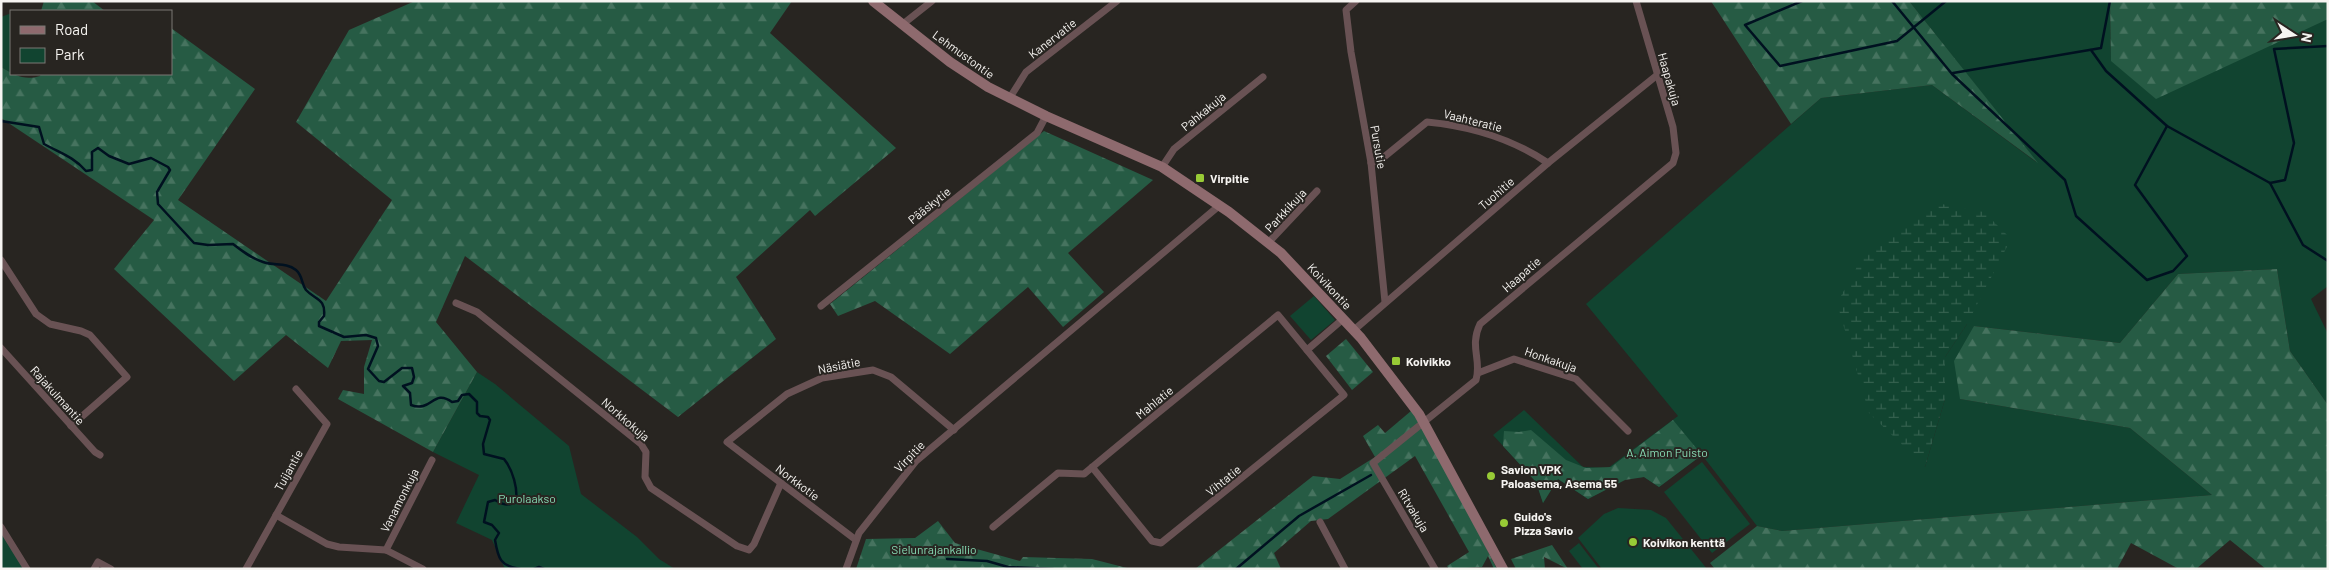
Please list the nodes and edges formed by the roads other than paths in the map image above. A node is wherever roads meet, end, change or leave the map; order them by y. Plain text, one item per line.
1 (874, 1) edge
2 (932, 1) edge
3 (1117, 1) edge
4 (1356, 1) edge
5 (1636, 1) edge
6 (903, 24) junction
7 (1263, 76) dead end
8 (1656, 76) junction
9 (1009, 99) junction
10 (1046, 116) junction
11 (1673, 162) joint
12 (1372, 163) junction
13 (1548, 163) junction
14 (1162, 167) junction
15 (1317, 191) dead end
16 (1220, 206) junction
17 (1268, 244) junction
18 (1, 260) edge
19 (1386, 302) junction
20 (456, 303) dead end
21 (820, 306) dead end
22 (1344, 320) junction
23 (1354, 330) junction
24 (1, 348) edge
25 (1307, 350) junction
26 (1315, 360) joint
27 (1478, 374) junction
28 (296, 389) dead end
29 (1425, 422) junction
30 (71, 426) junction
31 (954, 430) junction
32 (1628, 431) dead end
33 (727, 442) joint
34 (100, 455) dead end
35 (432, 460) dead end
36 (1092, 467) junction
37 (781, 483) junction
38 (276, 515) junction
39 (1320, 522) dead end
40 (1, 527) edge
41 (993, 527) dead end
42 (856, 540) junction
43 (386, 550) junction
44 (1500, 568) edge
45 (27, 569) edge
46 (94, 569) edge
47 (111, 569) edge
48 (246, 569) edge
49 (424, 569) edge
50 (846, 569) edge
51 (1345, 569) edge
52 (1435, 569) edge

1 - 6 main road, Lehmustontie
2 - 6 street
3 - 9 street, Kanervatie
4 - 12 street, Pursutie
5 - 8 street, Haapakuja
6 - 9 main road, Lehmustontie
7 - 14 street, Pahkakuja
8 - 11 street, Haapakuja
8 - 13 street, Tuohitie
9 - 10 main road, Lehmustontie
10 - 14 main road, Koivikontie
10 - 21 street, Pääskytie
11 - 27 street, Haapatie
12 - 13 street, Vaahteratie
12 - 19 street, Pursutie
13 - 19 street, Tuohitie
14 - 16 main road, Koivikontie
15 - 17 street, Parkkikuja
16 - 17 main road, Koivikontie
16 - 31 street, Virpitie
17 - 22 main road, Koivikontie
18 - 30 street
19 - 23 street, Tuohitie
20 - 37 street, Norkkokuja
22 - 23 main road, Koivikontie
22 - 25 street
23 - 29 main road, Koivikontie
24 - 30 street, Rajakulmantie
25 - 26 street, Mahlatie
25 - 36 street, Mahlatie
26 - 36 street, Vihtatie
27 - 29 street
27 - 32 street, Honkakuja
28 - 38 street, Tuijantie
29 - 44 main road, Koivikontie
29 - 52 street, Ritvakuja
30 - 34 street, Rajakulmantie
31 - 33 street, Näsiätie
31 - 42 street, Virpitie
33 - 37 street, Norkkotie
35 - 43 street, Vanamonkuja
36 - 41 street, Mahlatie
37 - 42 street, Norkkotie
38 - 43 street
38 - 48 street, Tuijantie
39 - 51 street
40 - 45 street
42 - 50 street, Virpitie
43 - 49 street
46 - 47 street

